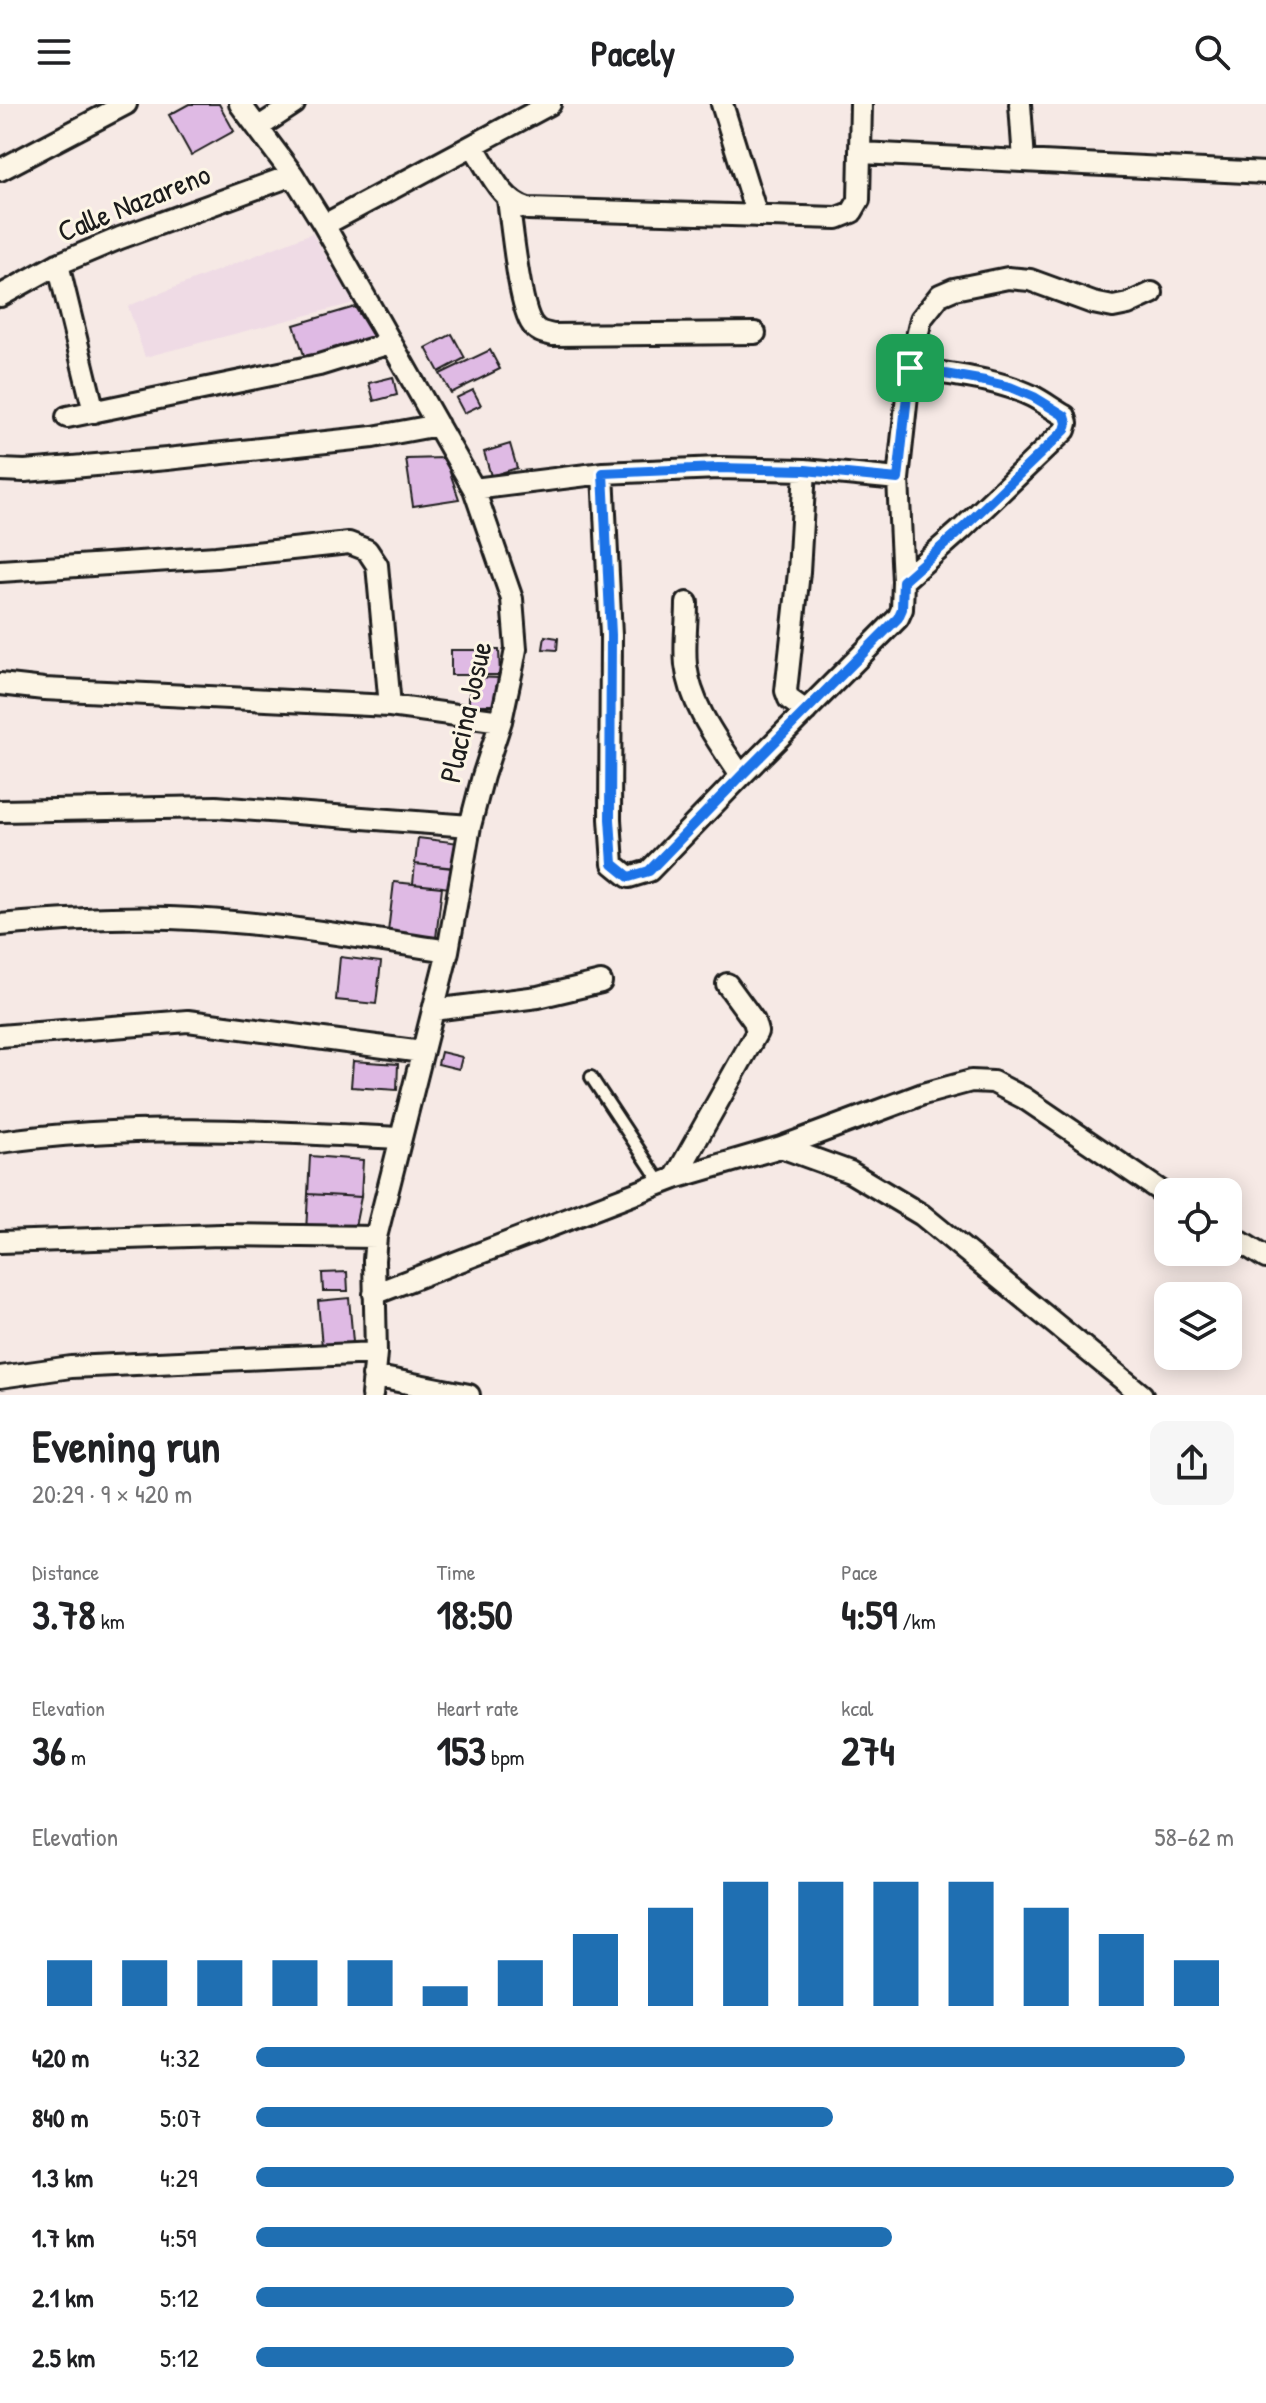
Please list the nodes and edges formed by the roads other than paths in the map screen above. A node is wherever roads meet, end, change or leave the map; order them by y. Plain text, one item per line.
1 (126, 104) edge
2 (240, 104) edge
3 (294, 104) edge
4 (550, 104) edge
5 (722, 104) edge
6 (861, 104) edge
7 (1020, 104) edge
8 (259, 127) junction
9 (473, 146) junction
10 (861, 153) junction
11 (1024, 161) junction
12 (0, 170) edge
13 (1266, 173) edge
14 (293, 175) junction
15 (508, 200) junction
16 (757, 216) junction
17 (324, 225) junction
18 (58, 264) junction
19 (1152, 293) dead end
20 (0, 296) edge
21 (755, 333) dead end
22 (390, 343) junction
23 (910, 368) junction
24 (94, 412) junction
25 (67, 417) dead end
26 (438, 425) junction
27 (0, 470) edge
28 (805, 470) junction
29 (603, 473) junction
30 (898, 479) junction
31 (474, 489) junction
32 (0, 571) edge
33 (903, 581) junction
34 (687, 603) dead end
35 (0, 684) edge
36 (390, 706) junction
37 (806, 711) junction
38 (501, 721) junction
39 (741, 776) junction
40 (0, 811) edge
41 (470, 826) junction
42 (0, 925) edge
43 (448, 951) junction
44 (601, 982) dead end
45 (727, 984) dead end
46 (433, 1010) junction
47 (0, 1036) edge
48 (422, 1052) junction
49 (591, 1077) dead end
50 (399, 1138) junction
51 (0, 1142) edge
52 (781, 1147) junction
53 (668, 1181) junction
54 (1154, 1186) edge
55 (376, 1237) junction
56 (0, 1242) edge
57 (1242, 1243) edge
58 (1266, 1258) edge
59 (374, 1294) junction
60 (376, 1353) junction
61 (0, 1377) edge
62 (372, 1386) edge
63 (469, 1395) edge
64 (1142, 1395) edge

1 - 12 street
2 - 8 street, Placina Josue
3 - 8 street
4 - 9 street
5 - 16 street
6 - 10 street
7 - 11 street
8 - 14 street, Placina Josue
9 - 15 street
9 - 17 street
10 - 11 street
10 - 16 street
11 - 13 street
14 - 17 street, Placina Josue
14 - 18 street, Calle Nazareno
15 - 16 street
15 - 21 street
17 - 22 street, Placina Josue
18 - 20 street, Calle Nazareno
18 - 24 street
19 - 23 street
22 - 24 street
22 - 26 street, Placina Josue
23 - 30 street
23 - 33 street
24 - 25 street
26 - 27 street
26 - 31 street, Placina Josue
28 - 29 street
28 - 30 street
28 - 37 street
29 - 31 street
29 - 39 street
30 - 33 street
31 - 38 street, Placina Josue
32 - 36 street
33 - 37 street
34 - 39 street
35 - 36 street
36 - 38 street
37 - 39 street
38 - 41 street, Placina Josue
40 - 41 street
41 - 43 street, Placina Josue
42 - 43 street
43 - 46 street, Placina Josue
44 - 46 street
45 - 53 street
46 - 48 street, Placina Josue
47 - 48 street
48 - 50 street, Placina Josue
49 - 53 lane
50 - 51 street
50 - 55 street, Placina Josue
52 - 53 street
52 - 54 street
52 - 64 street
53 - 59 street
55 - 56 street
55 - 59 street, Placina Josue
57 - 58 street
59 - 60 street, Placina Josue
60 - 61 street
60 - 62 street, Placina Josue
62 - 63 street

